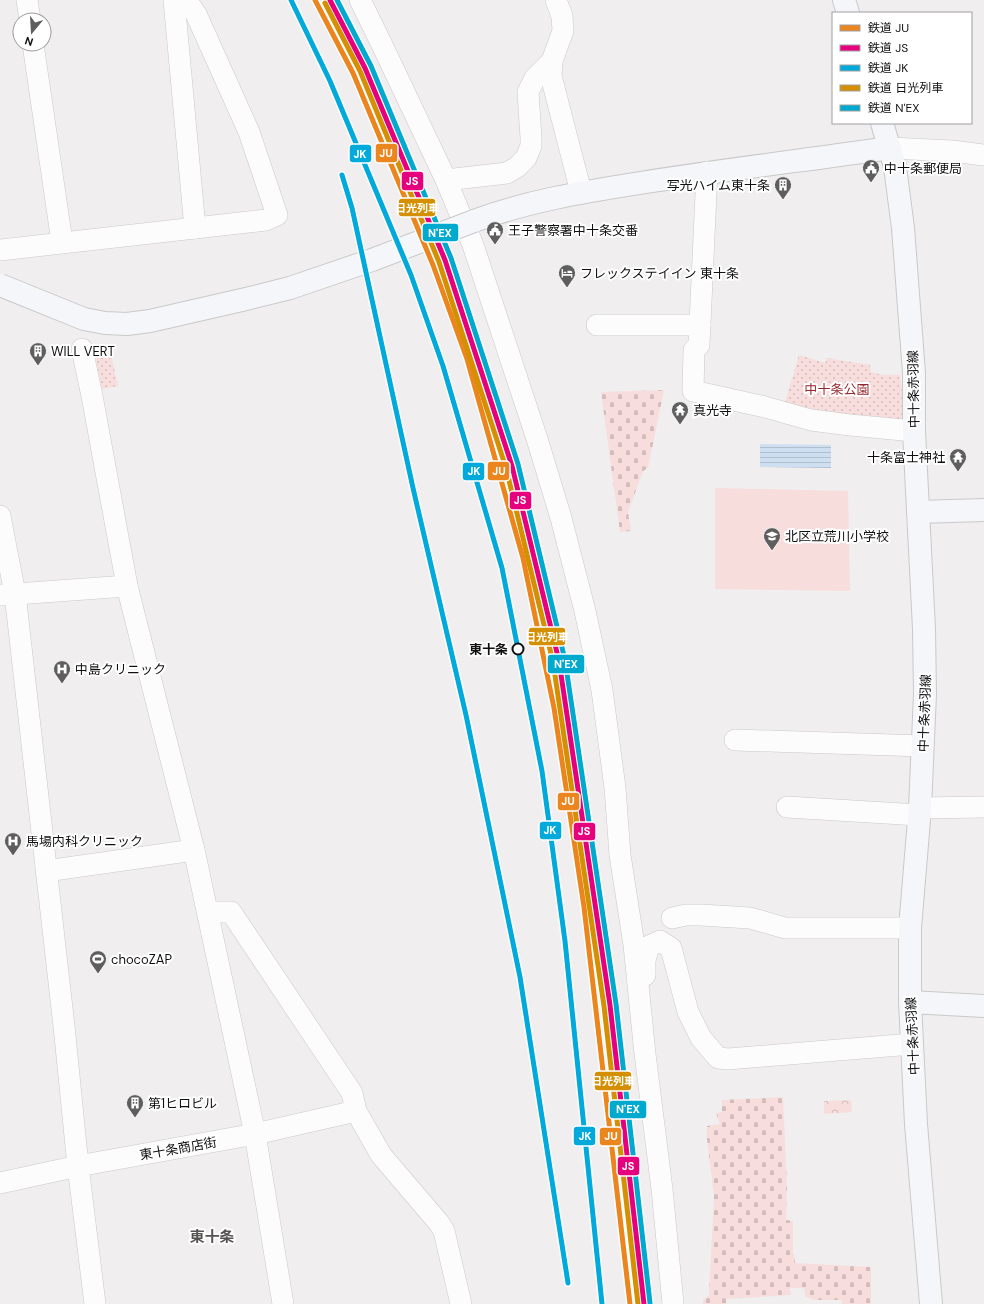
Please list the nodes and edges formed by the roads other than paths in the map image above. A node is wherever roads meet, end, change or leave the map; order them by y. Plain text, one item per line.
1 (27, 0) edge
2 (174, 0) edge
3 (186, 0) edge
4 (360, 0) edge
5 (556, 0) edge
6 (844, 0) edge
7 (29, 12) edge
8 (848, 12) edge
9 (34, 52) edge
10 (552, 61) junction
11 (882, 124) edge
12 (890, 148) junction
13 (984, 155) edge
14 (707, 172) junction
15 (446, 180) junction
16 (581, 192) junction
17 (195, 228) junction
18 (62, 242) junction
19 (0, 250) edge
20 (0, 285) edge
21 (597, 324) dead end
22 (700, 326) junction
23 (82, 349) dead end
24 (914, 431) junction
25 (984, 510) edge
26 (918, 512) junction
27 (0, 516) edge
28 (127, 586) junction
29 (7, 595) edge
30 (735, 740) dead end
31 (923, 746) junction
32 (787, 807) dead end
33 (984, 807) edge
34 (919, 812) junction
35 (194, 850) junction
36 (46, 870) junction
37 (208, 912) junction
38 (672, 918) dead end
39 (910, 928) junction
40 (640, 1001) junction
41 (910, 1002) junction
42 (984, 1006) edge
43 (912, 1044) junction
44 (356, 1111) junction
45 (255, 1134) junction
46 (78, 1166) junction
47 (0, 1183) edge
48 (95, 1304) edge
49 (283, 1304) edge
50 (461, 1304) edge
51 (673, 1304) edge
52 (931, 1304) edge

1 - 7 street
2 - 17 street
3 - 17 street
4 - 15 street
5 - 10 street
6 - 8 main road
9 - 18 street
10 - 15 street
10 - 16 street
11 - 12 main road, 中十条赤羽線
12 - 13 street
12 - 14 main road
12 - 24 main road, 中十条赤羽線
14 - 16 main road
14 - 22 street
15 - 40 street
16 - 20 main road, bridge
17 - 18 street
18 - 19 street
21 - 22 street
22 - 24 street
23 - 28 street
24 - 26 main road, 中十条赤羽線
25 - 26 main road
26 - 31 main road, 中十条赤羽線
27 - 29 street
28 - 29 street
28 - 35 street
29 - 36 street
30 - 31 street
31 - 34 main road, 中十条赤羽線
32 - 34 street
33 - 34 street
34 - 39 main road, 中十条赤羽線
35 - 36 street
35 - 37 street
36 - 46 street
37 - 44 street
37 - 45 street
38 - 39 street
39 - 41 main road, 中十条赤羽線
40 - 43 street
40 - 51 street
41 - 42 main road
41 - 43 main road, 中十条赤羽線
43 - 52 main road, 中十条赤羽線
44 - 45 street, 東十条商店街
44 - 50 street
45 - 46 street, 東十条商店街
45 - 49 street
46 - 47 street, 東十条商店街
46 - 48 street

